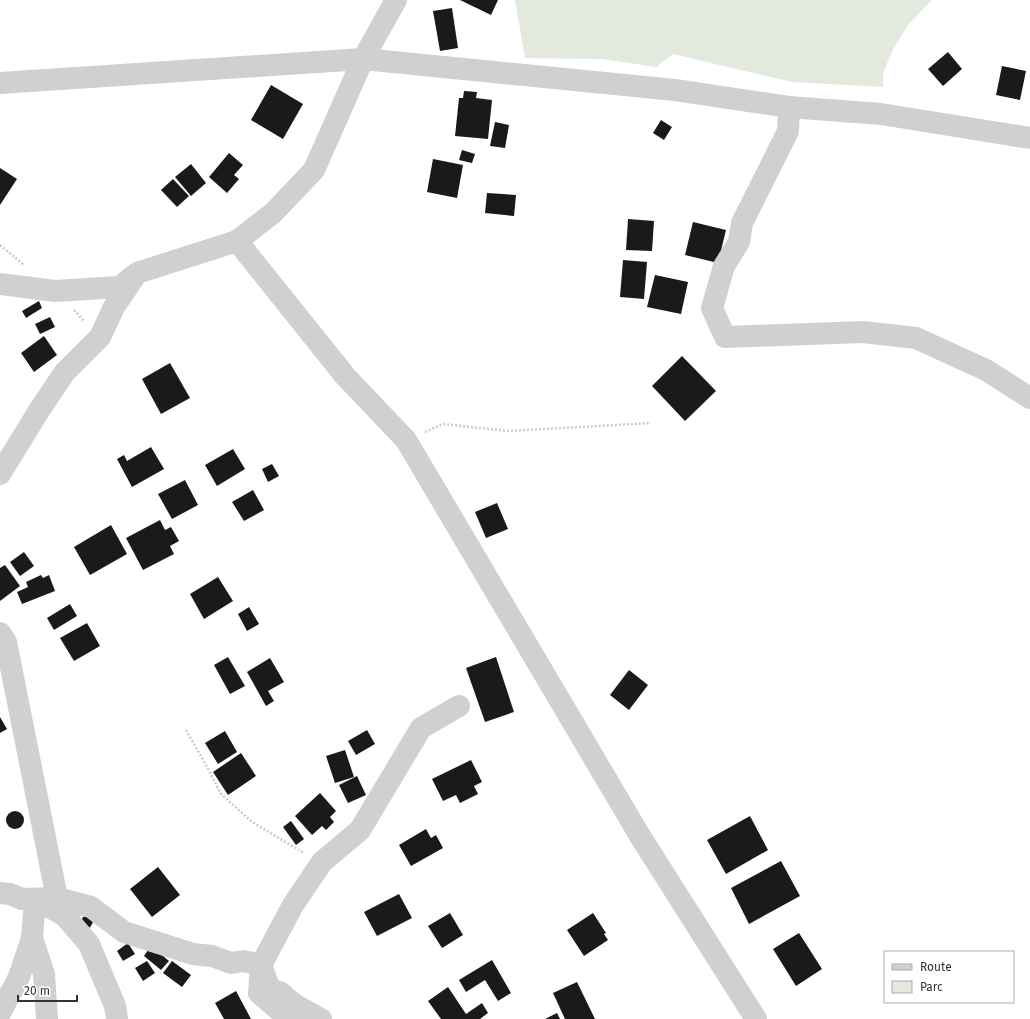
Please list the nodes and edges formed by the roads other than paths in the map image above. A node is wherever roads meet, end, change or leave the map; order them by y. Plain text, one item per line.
1 (396, 0) edge
2 (363, 59) junction
3 (0, 83) edge
4 (789, 107) junction
5 (1030, 138) edge
6 (237, 241) junction
7 (137, 273) junction
8 (0, 284) edge
9 (1030, 398) edge
10 (0, 474) edge
11 (0, 633) edge
12 (459, 706) dead end
13 (0, 893) edge
14 (57, 898) junction
15 (35, 899) junction
16 (32, 938) junction
17 (261, 965) junction
18 (0, 1013) edge
19 (47, 1019) edge
20 (117, 1019) edge
21 (289, 1019) edge
22 (321, 1019) edge
23 (756, 1019) edge

1 - 2 street
2 - 3 street
2 - 4 street
2 - 6 street
4 - 5 street
4 - 9 street
6 - 7 street
6 - 23 street
7 - 8 street
7 - 10 street
11 - 14 street
12 - 17 street
13 - 15 street
14 - 15 street
14 - 17 street
15 - 16 street
15 - 20 street
16 - 18 street
16 - 19 street
17 - 21 street
17 - 22 street

